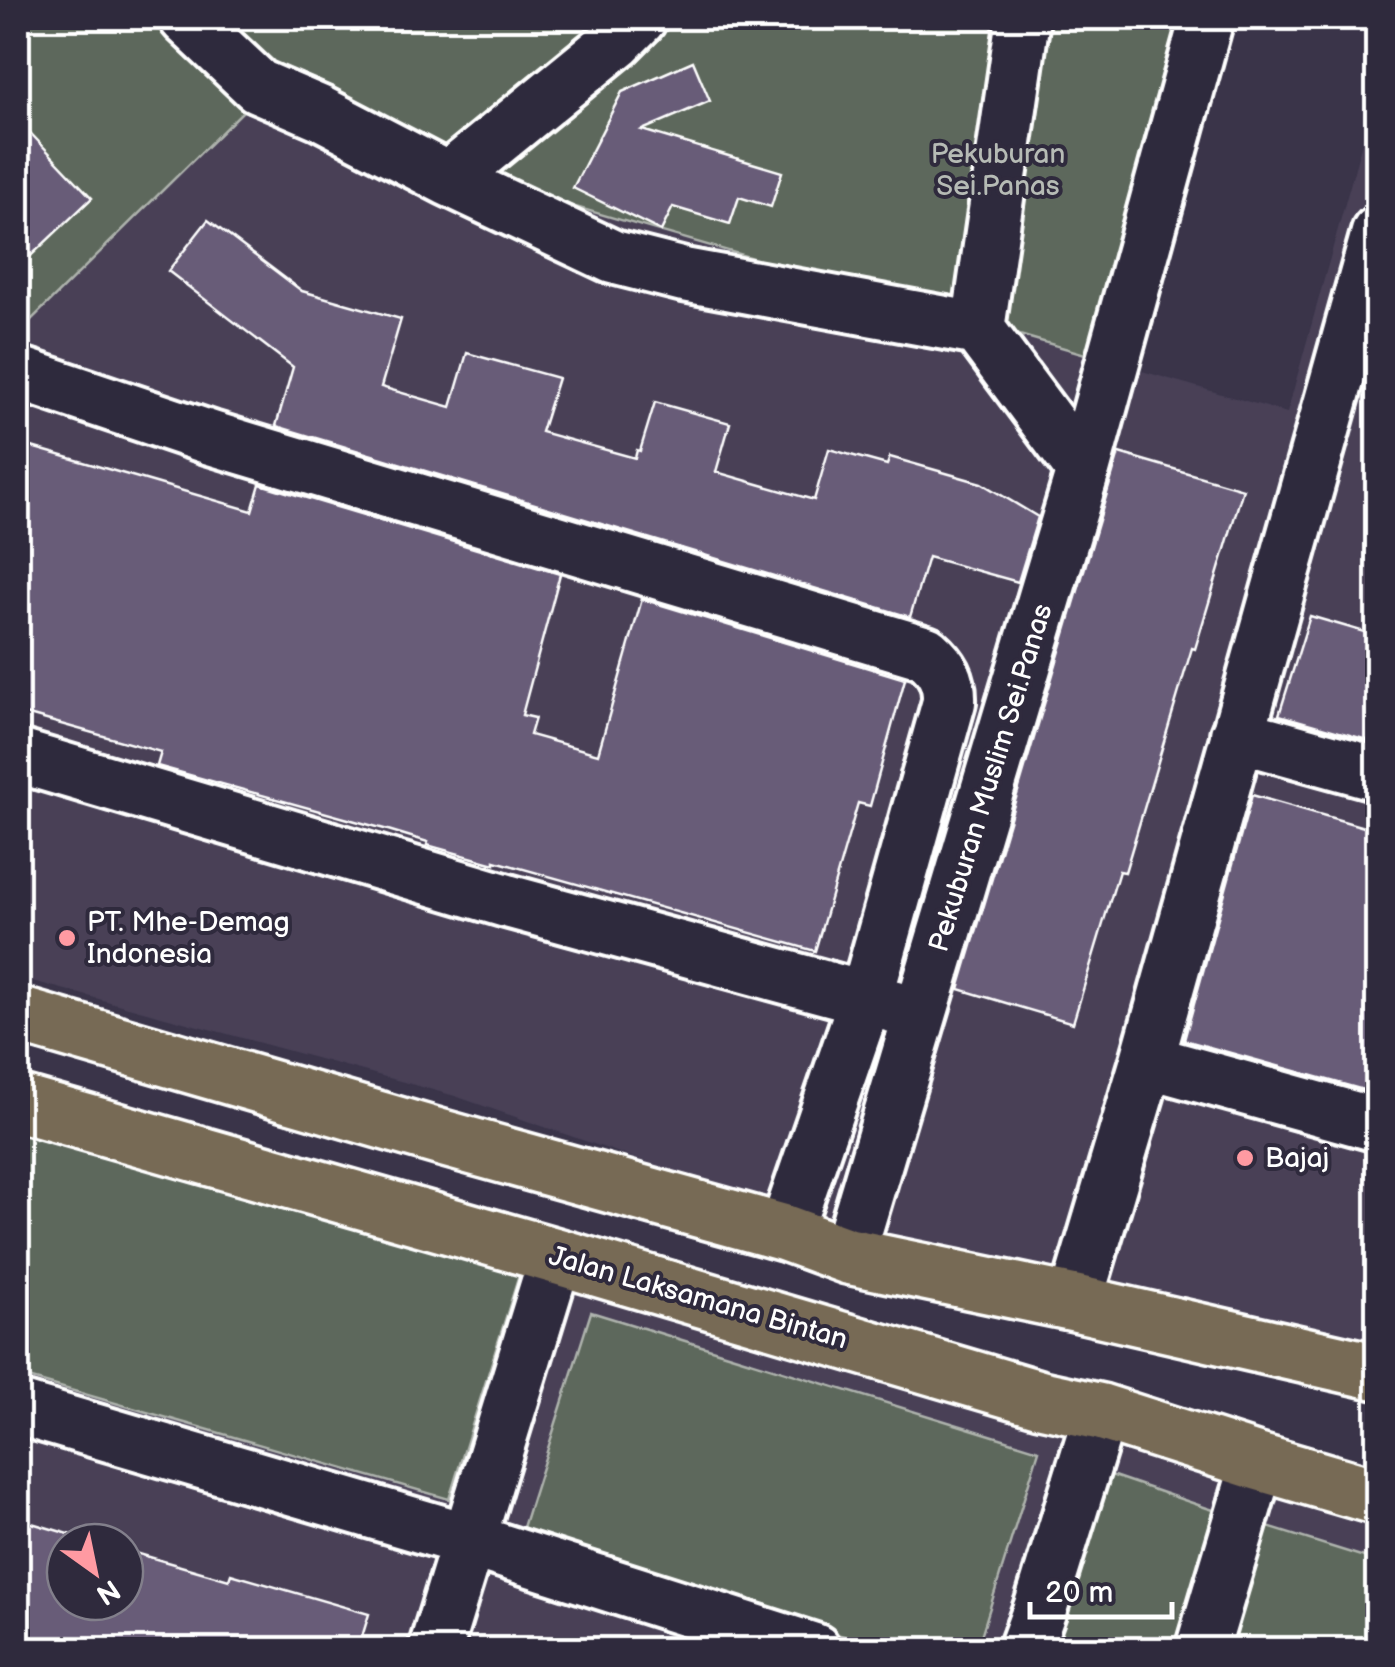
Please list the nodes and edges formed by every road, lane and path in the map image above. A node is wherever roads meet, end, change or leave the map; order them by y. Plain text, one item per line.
1 (186, 18) edge
2 (640, 18) edge
3 (1023, 18) edge
4 (1207, 18) edge
5 (448, 180) junction
6 (1378, 233) edge
7 (978, 329) junction
8 (18, 373) edge
9 (1084, 470) junction
10 (1238, 735) junction
11 (18, 756) edge
12 (1378, 774) edge
13 (866, 998) junction
14 (920, 1014) junction
15 (18, 1015) edge
16 (1147, 1060) junction
17 (18, 1103) edge
18 (1378, 1126) edge
19 (784, 1233) junction
20 (556, 1256) junction
21 (848, 1256) junction
22 (1075, 1303) junction
23 (1378, 1372) edge
24 (18, 1408) edge
25 (1102, 1412) junction
26 (1258, 1462) junction
27 (1378, 1496) edge
28 (468, 1540) junction
29 (435, 1650) edge
30 (814, 1650) edge
31 (1024, 1650) edge
32 (1202, 1650) edge

1 - 5 street
2 - 5 street
3 - 7 street
4 - 9 street, Pekuburan Muslim Sei.Panas
5 - 7 street
6 - 10 street
7 - 9 street
8 - 13 street
9 - 14 street, Pekuburan Muslim Sei.Panas
10 - 12 street
10 - 16 street
11 - 13 street
13 - 14 street
13 - 19 street
14 - 21 street, Pekuburan Muslim Sei.Panas
15 - 19 main road
16 - 18 street
16 - 22 street
17 - 20 main road, Jalan Laksamana Bintan
19 - 21 main road
20 - 25 main road, Jalan Laksamana Bintan
20 - 28 street
21 - 22 main road
22 - 23 main road
24 - 28 street
25 - 26 main road, Jalan Laksamana Bintan
25 - 31 street
26 - 27 main road, Jalan Laksamana Bintan
26 - 32 street
28 - 29 street
28 - 30 street

